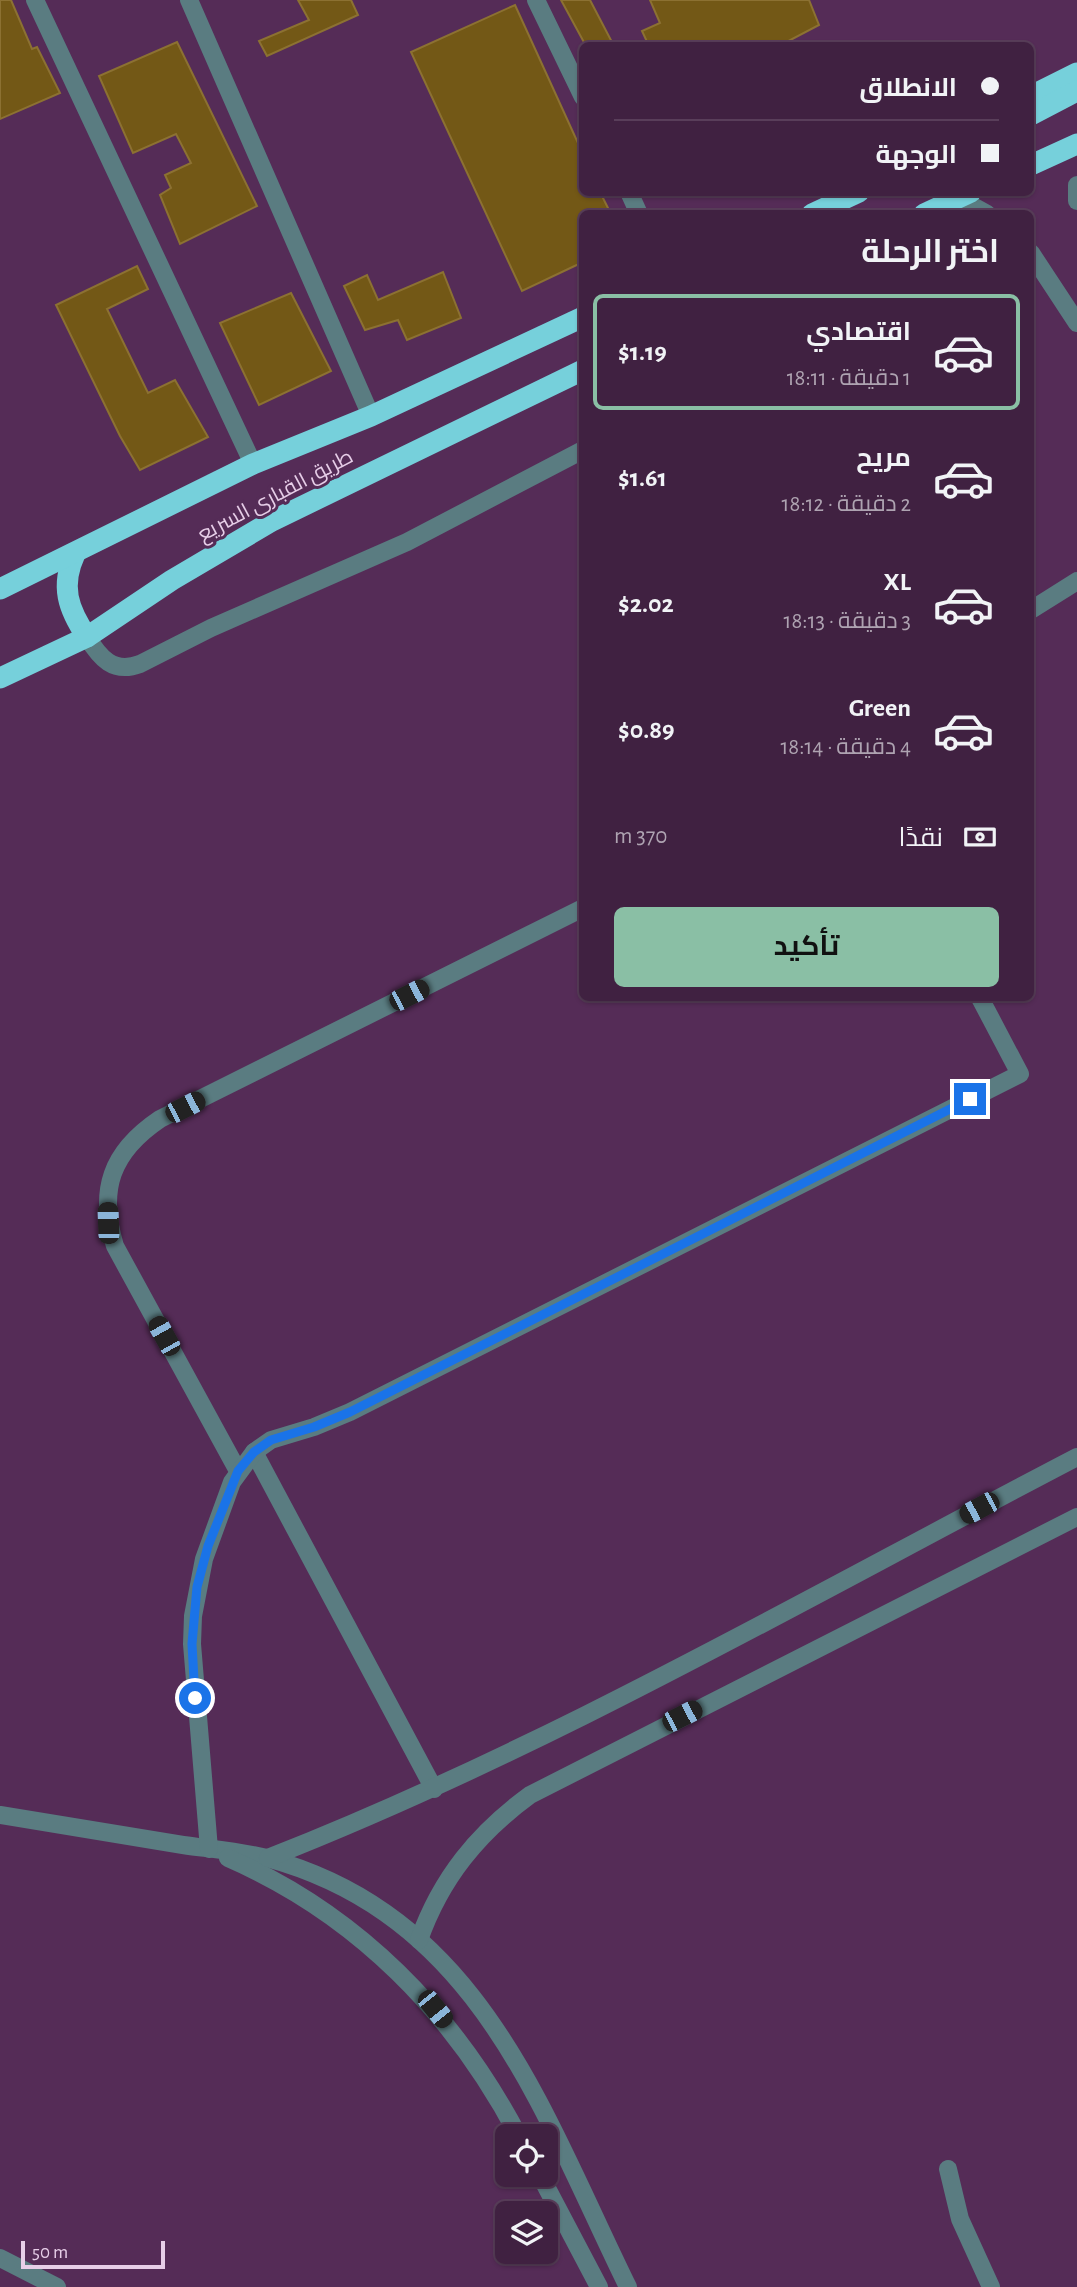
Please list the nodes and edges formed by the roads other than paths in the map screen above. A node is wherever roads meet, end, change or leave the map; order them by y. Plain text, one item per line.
1 (35, 0) edge
2 (189, 0) edge
3 (536, 0) edge
4 (1077, 74) edge
5 (579, 89) edge
6 (1077, 91) edge
7 (1034, 95) edge
8 (1034, 113) edge
9 (1077, 144) edge
10 (1034, 164) edge
11 (1077, 185) edge
12 (850, 196) edge
13 (963, 196) edge
14 (966, 196) edge
15 (1077, 200) edge
16 (821, 210) edge
17 (933, 210) edge
18 (982, 210) edge
19 (1034, 258) edge
20 (579, 319) edge
21 (1077, 323) edge
22 (579, 372) edge
23 (371, 416) junction
24 (579, 452) edge
25 (253, 464) junction
26 (75, 554) junction
27 (1077, 581) edge
28 (0, 589) edge
29 (1034, 608) edge
30 (87, 637) junction
31 (0, 678) edge
32 (579, 910) edge
33 (982, 1001) edge
34 (254, 1452) junction
35 (1077, 1457) edge
36 (238, 1471) junction
37 (1077, 1517) edge
38 (434, 1789) junction
39 (0, 1815) edge
40 (209, 1849) junction
41 (268, 1858) junction
42 (419, 1940) junction
43 (511, 2124) edge
44 (948, 2169) dead end
45 (546, 2187) edge
46 (0, 2258) edge
47 (57, 2287) edge
48 (599, 2287) edge
49 (628, 2287) edge
50 (991, 2287) edge

1 - 25 street
2 - 23 street
3 - 5 street
4 - 7 highway
6 - 8 highway
9 - 10 highway
11 - 15 street
12 - 16 highway
13 - 17 highway
14 - 18 street
19 - 21 street
20 - 23 highway, طريق القبارى السريع
22 - 30 highway, طريق القبارى السريع
23 - 25 highway, طريق القبارى السريع
24 - 30 street
25 - 26 highway, طريق القبارى السريع
26 - 28 highway, طريق القبارى السريع
26 - 30 highway
27 - 29 street
30 - 31 highway, طريق القبارى السريع
32 - 36 street
33 - 34 street
34 - 36 street
34 - 38 street
35 - 38 street
36 - 40 street
37 - 42 street
38 - 41 street
39 - 40 street
40 - 41 street
40 - 43 street
41 - 42 street
42 - 49 street
44 - 50 street
45 - 48 street
46 - 47 street

